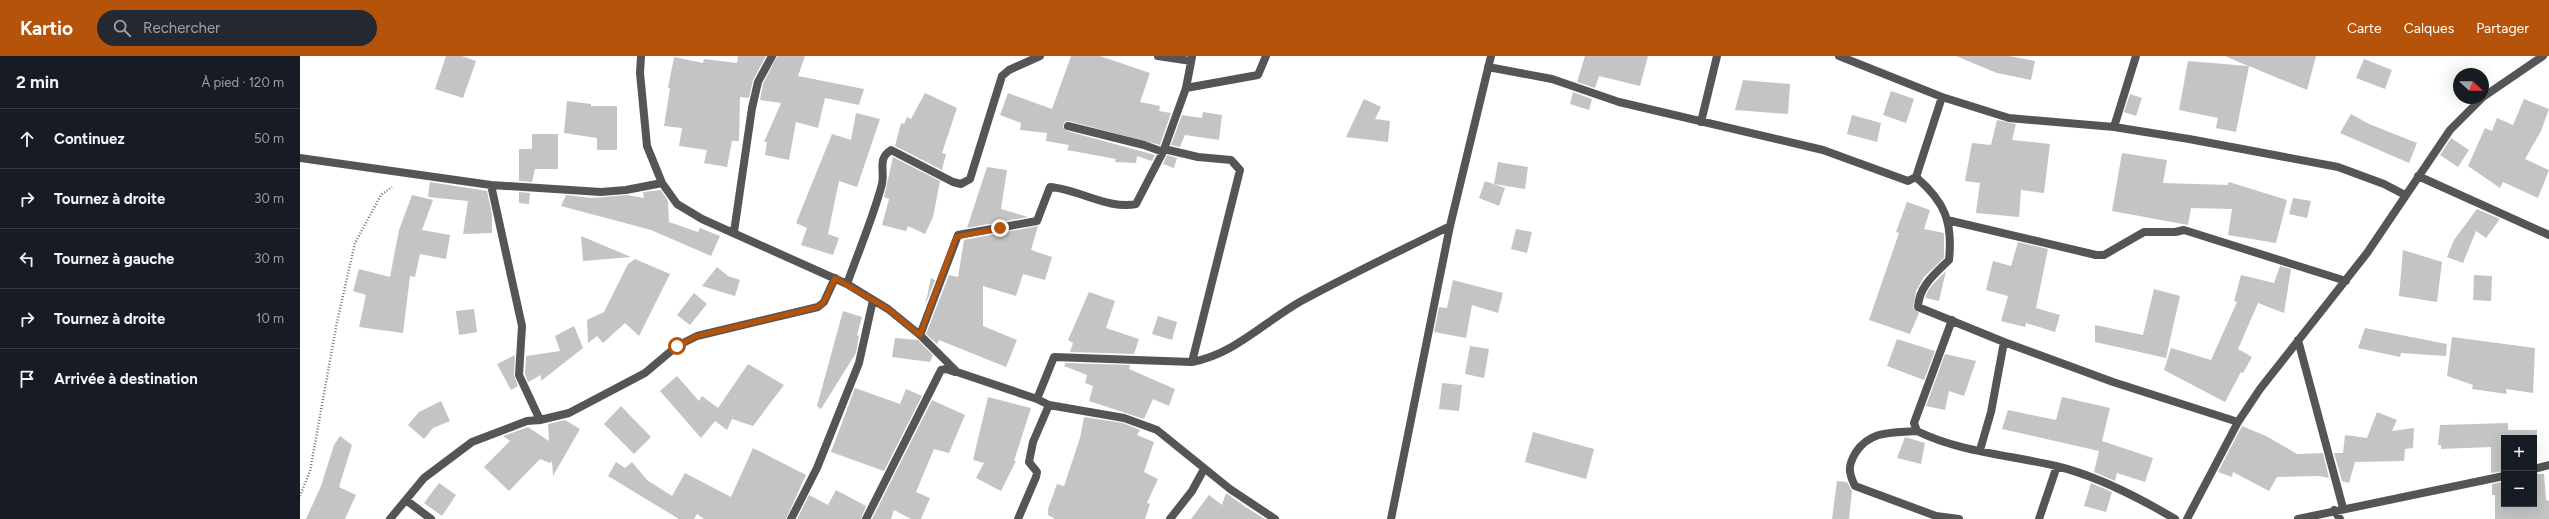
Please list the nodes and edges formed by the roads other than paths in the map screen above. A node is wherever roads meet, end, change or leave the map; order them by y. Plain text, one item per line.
1 (641, 56) edge
2 (772, 56) edge
3 (1040, 56) edge
4 (1158, 56) edge
5 (1266, 56) edge
6 (1491, 56) edge
7 (1717, 56) edge
8 (1839, 56) edge
9 (2136, 56) edge
10 (2543, 56) edge
11 (1192, 59) edge
12 (1488, 66) junction
13 (1186, 88) junction
14 (2489, 93) edge
15 (1942, 97) junction
16 (2476, 104) edge
17 (1701, 122) junction
18 (1068, 126) dead end
19 (2114, 127) junction
20 (1164, 151) junction
21 (300, 158) edge
22 (2418, 176) junction
23 (1916, 177) junction
24 (662, 183) junction
25 (491, 186) junction
26 (2405, 195) junction
27 (1946, 220) junction
28 (1450, 226) junction
29 (734, 232) junction
30 (2549, 235) edge
31 (835, 278) junction
32 (2346, 281) junction
33 (847, 284) junction
34 (873, 300) junction
35 (1952, 320) junction
36 (920, 335) junction
37 (2298, 340) junction
38 (2004, 342) junction
39 (1192, 362) junction
40 (957, 372) junction
41 (1038, 399) junction
42 (1049, 404) junction
43 (540, 420) junction
44 (2238, 422) junction
45 (1917, 431) junction
46 (1980, 450) junction
47 (2549, 465) edge
48 (2057, 466) junction
49 (2537, 468) edge
50 (1204, 469) junction
51 (2501, 477) edge
52 (406, 500) junction
53 (2343, 508) junction
54 (2334, 510) junction
55 (1935, 517) edge
56 (390, 519) edge
57 (431, 519) edge
58 (791, 519) edge
59 (866, 519) edge
60 (1018, 519) edge
61 (1170, 519) edge
62 (1275, 519) edge
63 (1391, 519) edge
64 (1959, 519) edge
65 (2039, 519) edge
66 (2175, 519) edge
67 (2187, 519) edge
68 (2298, 519) edge
69 (2340, 519) edge

1 - 24 street
2 - 29 street
3 - 33 street
4 - 11 street
5 - 13 street
6 - 12 street
7 - 17 street
8 - 15 street
9 - 19 street
10 - 14 street
11 - 13 street
12 - 17 street
12 - 28 street
13 - 20 street
15 - 19 street
15 - 23 street
16 - 22 street
17 - 23 street
18 - 20 street
19 - 26 street
20 - 36 street
20 - 39 street
21 - 25 street
22 - 26 street
22 - 30 street
23 - 27 street
24 - 25 street
24 - 29 street
25 - 43 street
26 - 32 street
27 - 32 street
27 - 35 street
28 - 39 street
28 - 63 street
29 - 31 street
31 - 33 street
31 - 43 street
32 - 37 street
33 - 34 street
34 - 36 street
34 - 58 street
35 - 38 street
35 - 45 street
36 - 40 street
37 - 44 street
37 - 53 street
38 - 44 street
38 - 46 street
39 - 41 street
40 - 41 street
40 - 59 street
41 - 42 street
42 - 50 street
42 - 60 street
43 - 52 street
44 - 67 street
45 - 46 street
45 - 55 street
46 - 48 street
47 - 49 street
48 - 65 street
48 - 66 street
50 - 61 street
50 - 62 street
51 - 53 street
52 - 56 street
52 - 57 street
53 - 54 street
54 - 68 street
54 - 69 street
55 - 64 street

